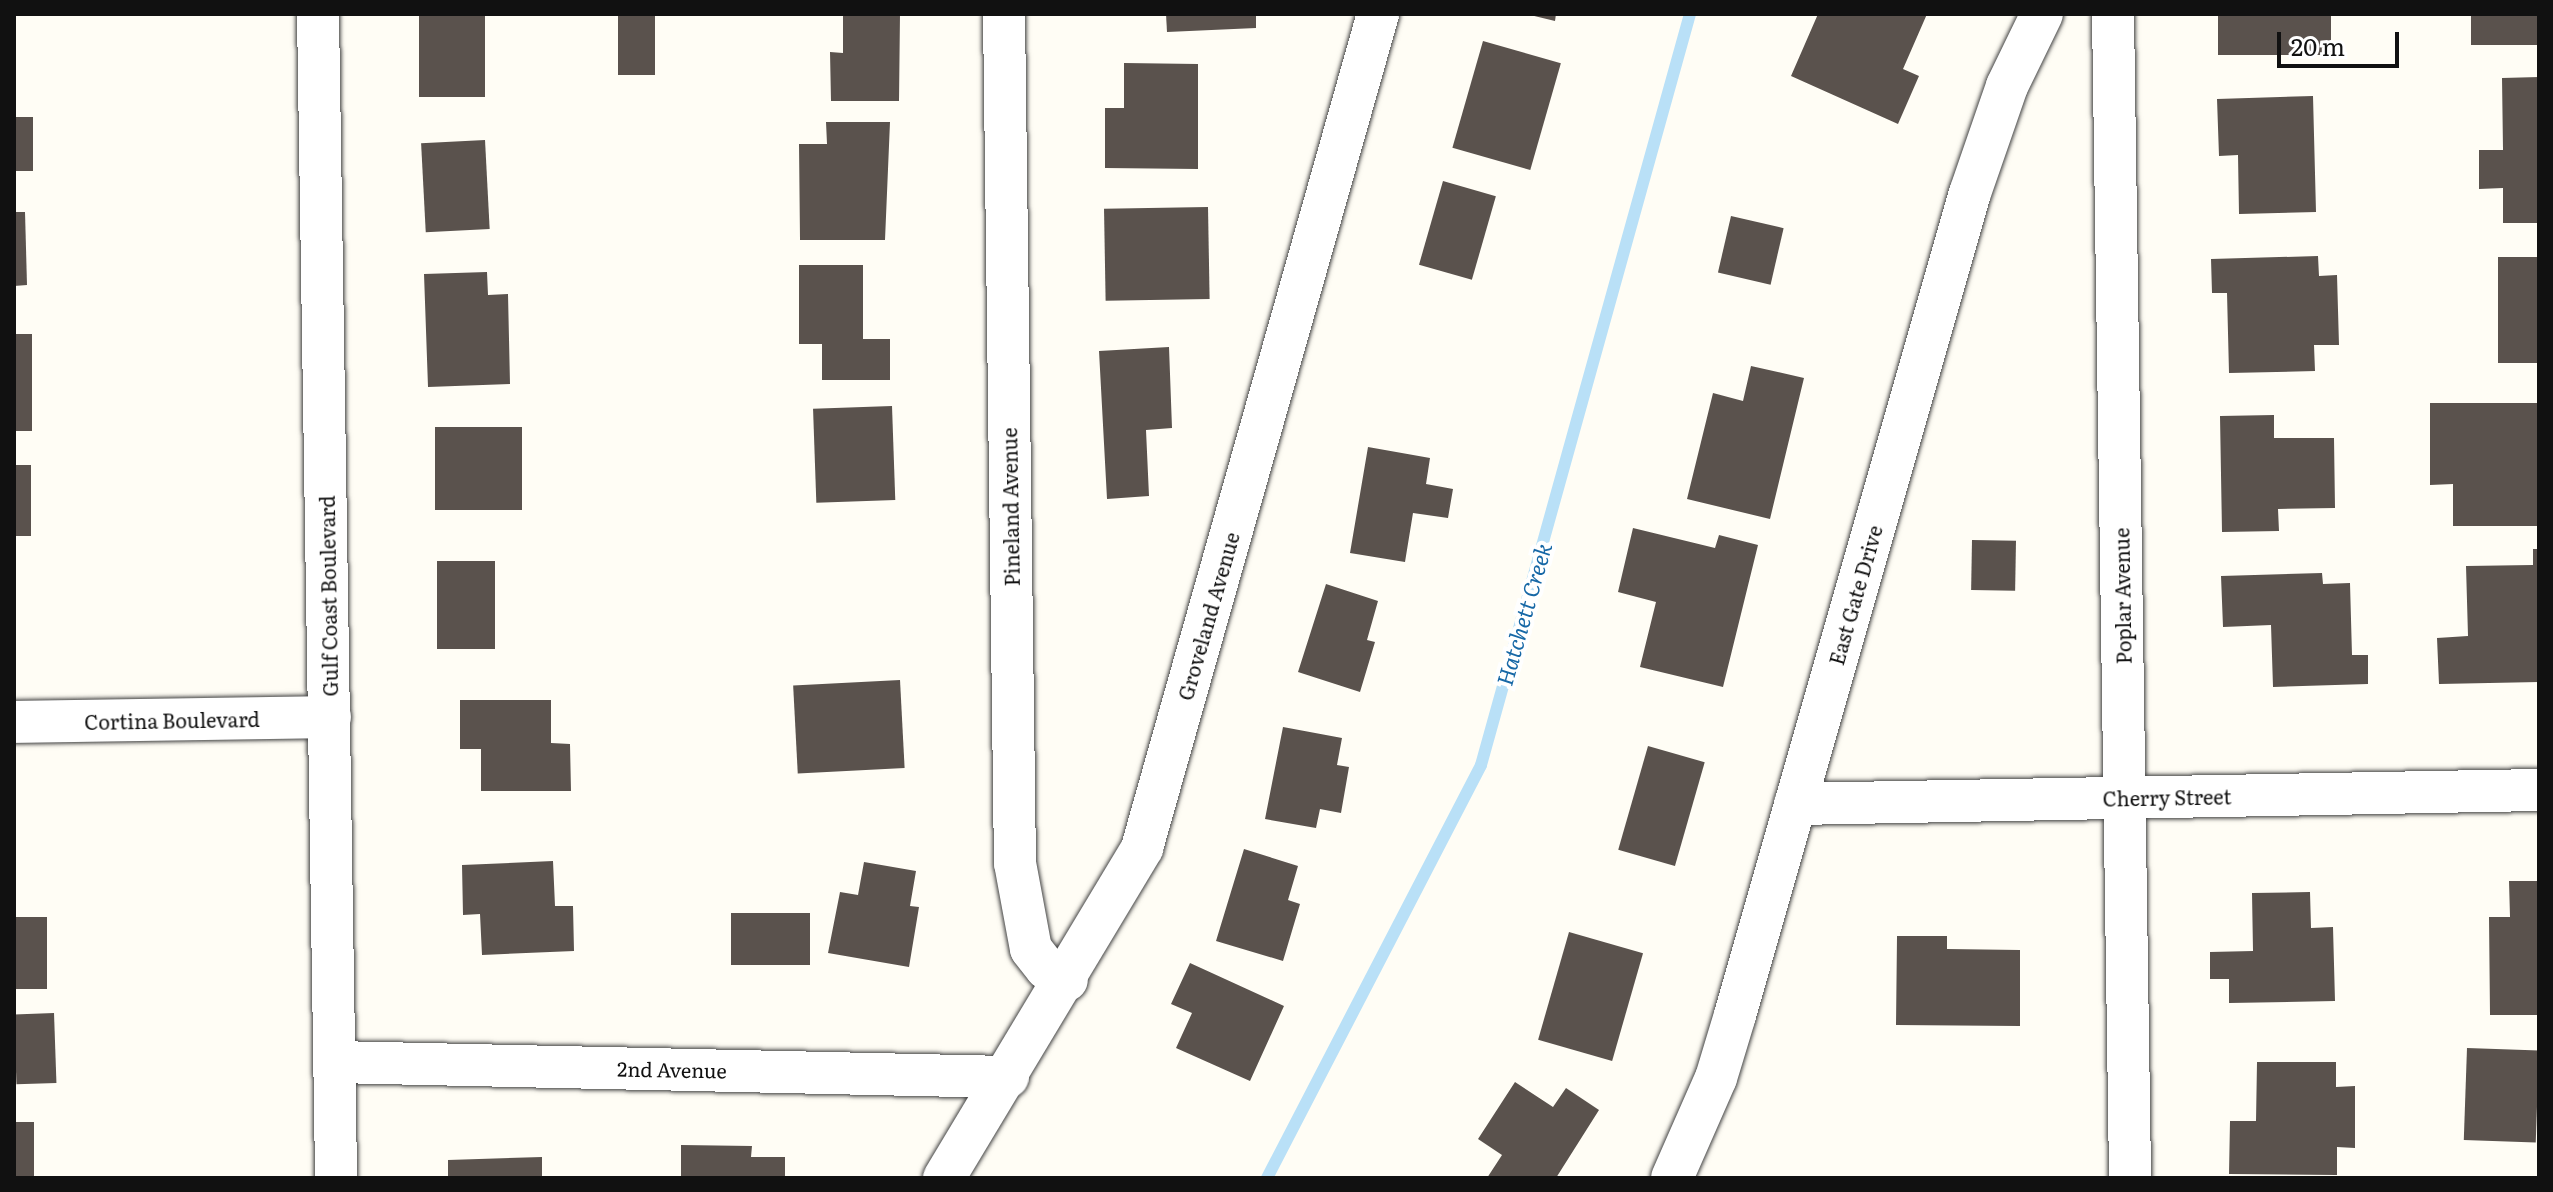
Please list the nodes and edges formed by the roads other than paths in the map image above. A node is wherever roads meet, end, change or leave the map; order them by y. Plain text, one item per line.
1 (318, 14) edge
2 (1004, 14) edge
3 (1378, 14) edge
4 (2042, 14) edge
5 (2113, 14) edge
6 (330, 717) junction
7 (14, 722) edge
8 (2539, 790) edge
9 (2125, 798) junction
10 (1795, 804) junction
11 (1067, 980) junction
12 (335, 1062) junction
13 (1008, 1077) junction
14 (336, 1178) edge
15 (944, 1178) edge
16 (1672, 1178) edge
17 (2130, 1178) edge

1 - 6 street, Gulf Coast Boulevard
2 - 11 street, Pineland Avenue
3 - 11 street, Groveland Avenue
4 - 10 street, East Gate Drive
5 - 9 street, Poplar Avenue
6 - 7 street, Cortina Boulevard
6 - 12 street, Gulf Coast Boulevard
8 - 9 street, Cherry Street
9 - 10 street, Cherry Street
9 - 17 street, Poplar Avenue
10 - 16 street, East Gate Drive
11 - 13 street, Groveland Avenue
12 - 13 street, 2nd Avenue
12 - 14 street, Gulf Coast Boulevard
13 - 15 street, Groveland Avenue

